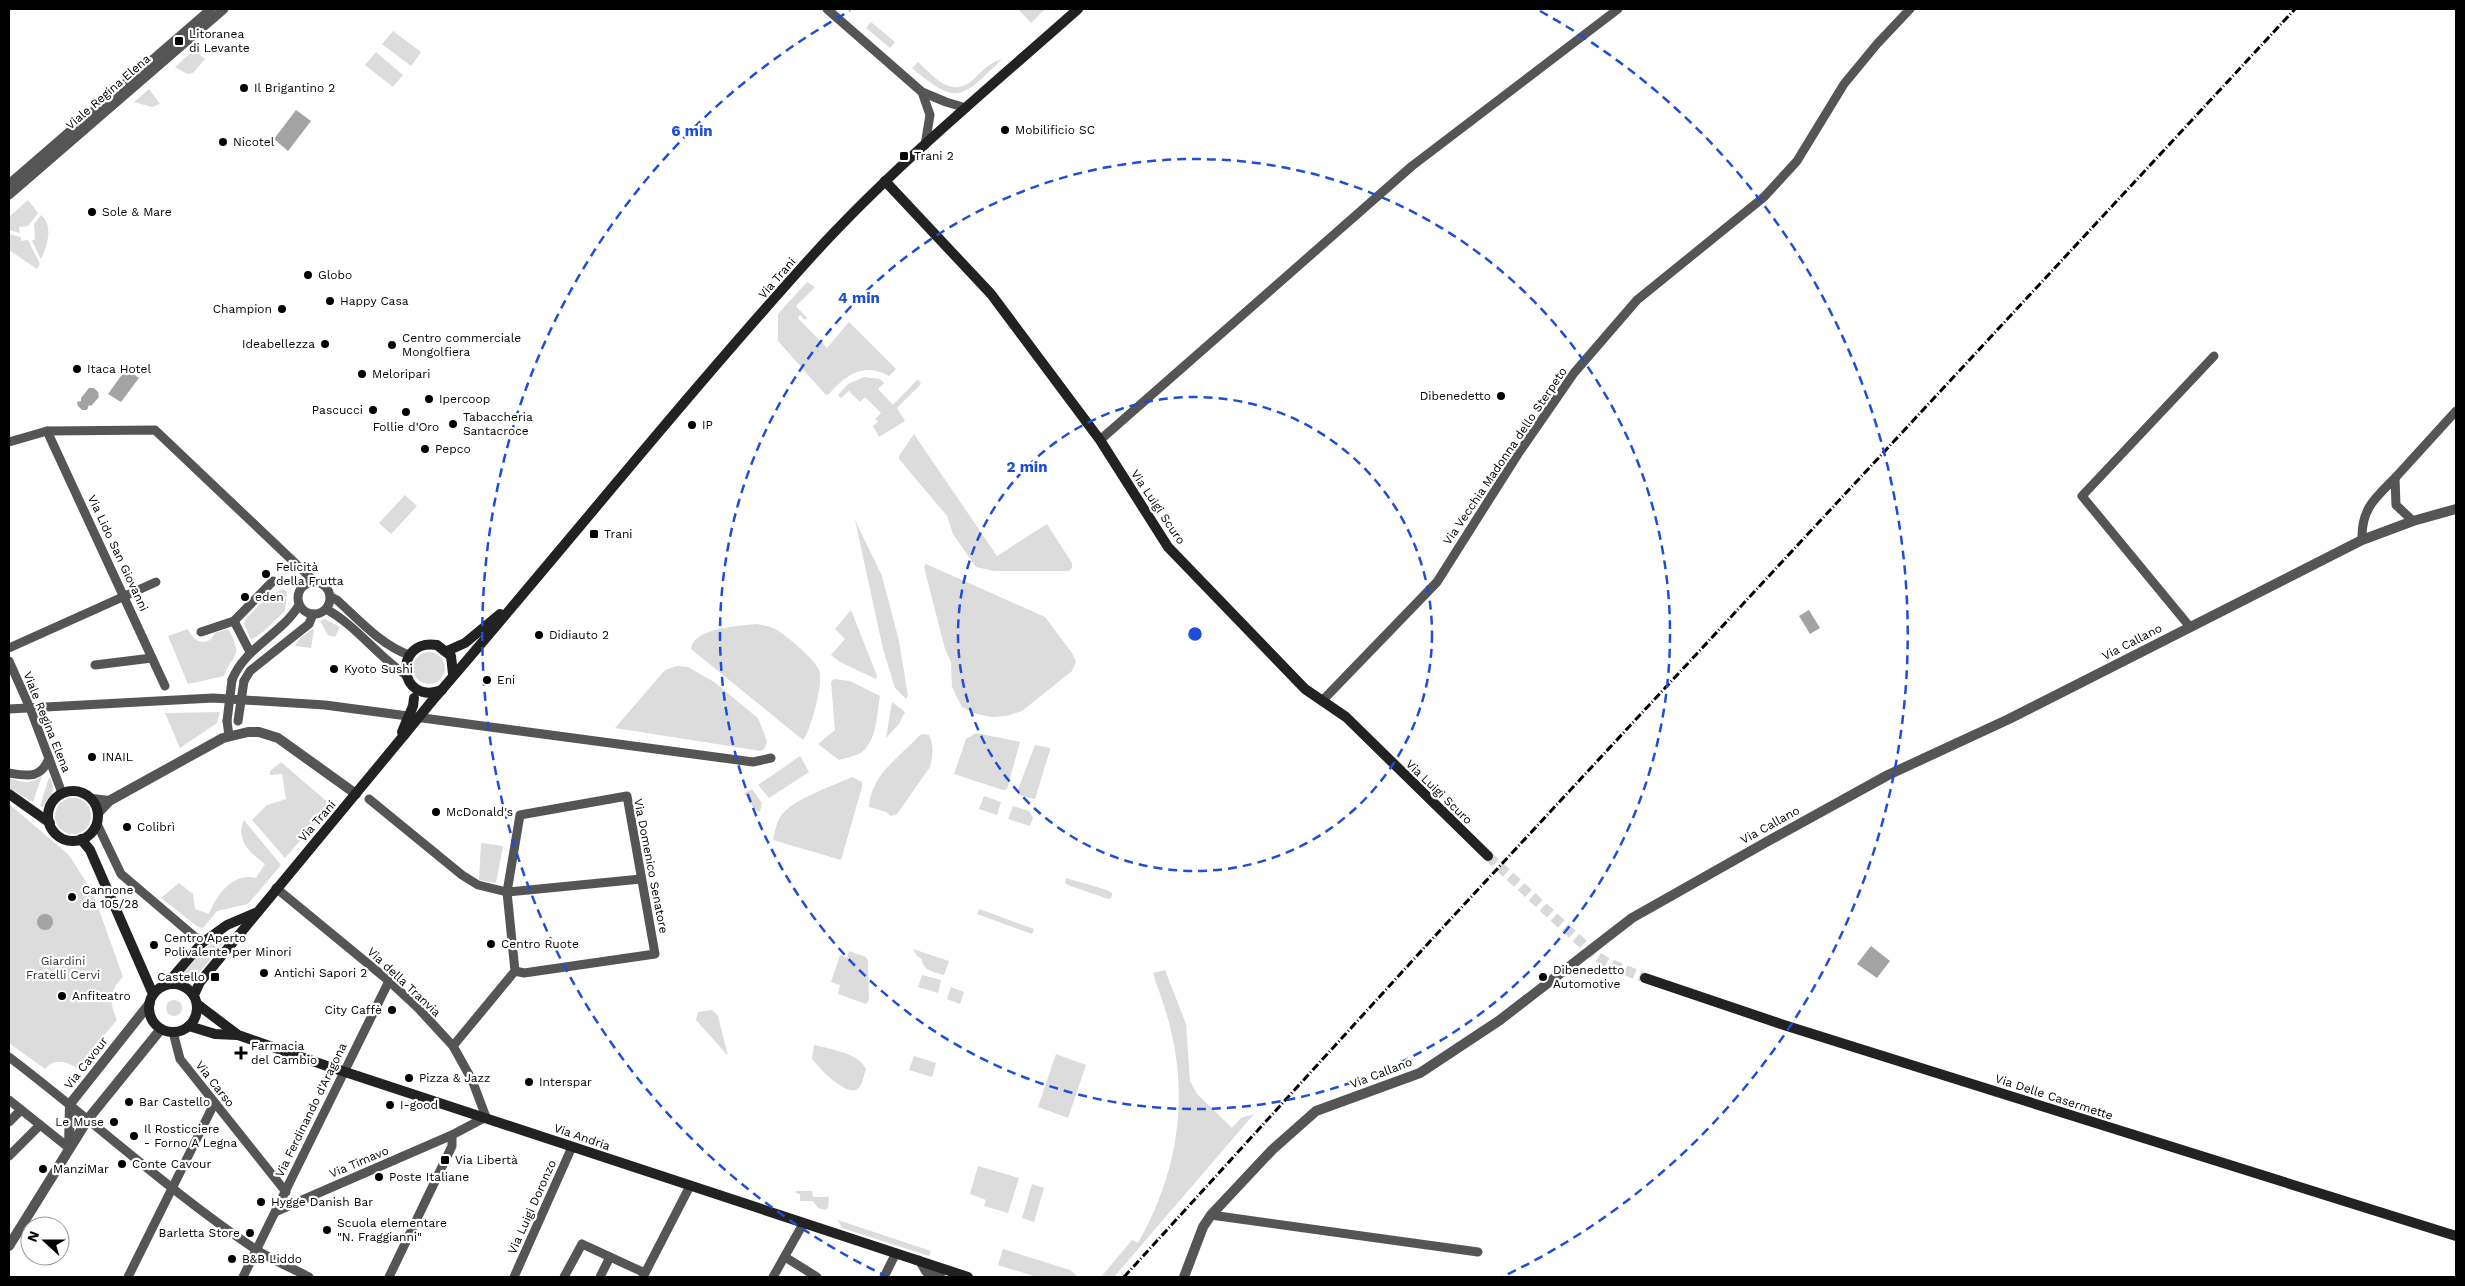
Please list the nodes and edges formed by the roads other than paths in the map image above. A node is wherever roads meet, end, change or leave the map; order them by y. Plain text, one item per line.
1 (210, 9) edge
2 (224, 9) edge
3 (827, 9) edge
4 (1078, 9) edge
5 (1618, 9) edge
6 (1910, 9) edge
7 (922, 92) junction
8 (966, 108) junction
9 (924, 147) junction
10 (885, 181) junction
11 (9, 184) edge
12 (9, 196) edge
13 (2214, 356) dead end
14 (2456, 411) edge
15 (46, 431) junction
16 (1100, 440) junction
17 (9, 442) edge
18 (2396, 478) junction
19 (2456, 509) edge
20 (2413, 521) junction
21 (2362, 540) junction
22 (314, 581) junction
23 (156, 582) dead end
24 (273, 582) dead end
25 (525, 592) junction
26 (124, 595) junction
27 (331, 597) junction
28 (299, 605) junction
29 (326, 609) junction
30 (313, 614) junction
31 (234, 621) junction
32 (2190, 627) junction
33 (202, 632) dead end
34 (9, 648) edge
35 (250, 652) junction
36 (447, 652) junction
37 (409, 655) junction
38 (152, 658) junction
39 (9, 661) edge
40 (95, 665) dead end
41 (453, 674) junction
42 (406, 675) junction
43 (165, 686) dead end
44 (442, 690) junction
45 (414, 693) junction
46 (1322, 701) junction
47 (30, 708) junction
48 (9, 709) edge
49 (241, 733) junction
50 (404, 734) junction
51 (229, 736) junction
52 (49, 758) junction
53 (772, 758) dead end
54 (9, 773) edge
55 (62, 793) junction
56 (9, 794) edge
57 (356, 794) junction
58 (92, 799) junction
59 (369, 799) dead end
60 (109, 801) junction
61 (98, 813) junction
62 (49, 818) junction
63 (98, 826) dead end
64 (85, 837) junction
65 (1488, 856) tunnel mouth
66 (641, 879) junction
67 (276, 888) junction
68 (507, 892) junction
69 (256, 912) junction
70 (202, 943) junction
71 (515, 971) junction
72 (1645, 978) tunnel mouth
73 (389, 981) junction
74 (166, 985) junction
75 (152, 999) junction
76 (196, 1000) junction
77 (189, 1026) junction
78 (161, 1029) junction
79 (172, 1032) junction
80 (238, 1035) junction
81 (453, 1046) junction
82 (9, 1057) edge
83 (344, 1072) junction
84 (9, 1100) edge
85 (70, 1104) junction
86 (214, 1104) junction
87 (21, 1110) junction
88 (486, 1117) junction
89 (88, 1119) junction
90 (9, 1122) edge
91 (40, 1125) junction
92 (452, 1135) junction
93 (572, 1147) junction
94 (69, 1148) junction
95 (9, 1156) edge
96 (690, 1186) junction
97 (173, 1188) junction
98 (286, 1192) junction
99 (276, 1211) junction
100 (1211, 1214) junction
101 (803, 1224) junction
102 (2456, 1236) edge
103 (9, 1246) edge
104 (257, 1250) junction
105 (1478, 1252) dead end
106 (896, 1253) junction
107 (610, 1257) junction
108 (785, 1257) junction
109 (919, 1260) junction
110 (644, 1275) edge
111 (128, 1277) edge
112 (243, 1277) edge
113 (309, 1277) edge
114 (389, 1277) edge
115 (514, 1277) edge
116 (564, 1277) edge
117 (600, 1277) edge
118 (773, 1277) edge
119 (817, 1277) edge
120 (884, 1277) edge
121 (941, 1277) edge
122 (968, 1277) edge
123 (1184, 1277) edge

1 - 11 street, Viale Regina Elena
2 - 12 street, Viale Regina Elena
3 - 7 street
4 - 8 main road, Via Trani
5 - 16 street
6 - 46 street, Via Vecchia Madonna dello Sterpeto
7 - 8 street
7 - 9 street
8 - 9 main road, Via Trani
9 - 10 main road, Via Trani
10 - 16 main road, Via Luigi Scuro
10 - 25 main road, Via Trani
13 - 32 street
14 - 18 street
15 - 17 street
15 - 22 street
15 - 26 street, Via Lido San Giovanni
16 - 46 main road, Via Luigi Scuro
18 - 20 street
18 - 21 street
19 - 20 street, Via Callano
20 - 21 street, Via Callano
21 - 32 street, Via Callano
22 - 27 street
22 - 28 street
23 - 26 street
24 - 31 street
25 - 36 main road, Via Trani
25 - 41 main road, Via Trani
26 - 34 street
26 - 38 street, Via Lido San Giovanni
27 - 29 street
27 - 37 street
28 - 30 street
28 - 35 street
29 - 30 street
29 - 42 street
30 - 49 street, bridge
31 - 33 street
31 - 35 street
32 - 100 street, Via Callano
35 - 51 street, bridge
36 - 37 main road
36 - 41 main road
37 - 42 main road
38 - 40 street
38 - 43 street, Via Lido San Giovanni
39 - 47 street, Viale Regina Elena
41 - 44 main road, Via Trani
42 - 45 main road
44 - 45 main road
44 - 50 main road, Via Trani, bridge
45 - 50 main road, Via Trani, bridge
46 - 65 main road, Via Luigi Scuro
47 - 48 street
47 - 52 street, Viale Regina Elena
47 - 53 street
49 - 51 street
49 - 57 street
50 - 57 main road, Via Trani
51 - 60 street
52 - 54 street
52 - 55 street, Viale Regina Elena
55 - 58 main road
55 - 62 main road
56 - 62 main road
57 - 67 main road, Via Trani
58 - 60 street
58 - 61 main road
59 - 68 street
60 - 61 street
61 - 64 main road
62 - 64 main road
63 - 70 street
64 - 75 main road
66 - 68 street
66 - 68 street, Via Domenico Senatore
66 - 71 street, Via Domenico Senatore
67 - 69 main road, Via Trani
67 - 73 street, Via della Tranvia
68 - 71 street
69 - 70 main road, Via Trani
69 - 76 main road, Via Trani
70 - 74 main road, Via Trani
71 - 81 street
72 - 102 main road, Via Delle Casermette
73 - 81 street, Via della Tranvia
73 - 83 street, Via Ferdinando d'Aragona
74 - 75 main road
74 - 76 main road
75 - 78 main road
75 - 85 street, Via Cavour
76 - 77 main road
76 - 80 main road, Via Andria
77 - 79 main road
77 - 80 main road, Via Andria
78 - 79 main road
78 - 89 street
79 - 86 street, Via Carso
80 - 83 main road, Via Andria
81 - 88 street, Via della Tranvia
82 - 85 street
83 - 88 main road, Via Andria
83 - 98 street, Via Ferdinando d'Aragona
84 - 87 street
85 - 89 street
85 - 94 street, Via Cavour
86 - 97 street
86 - 98 street, Via Carso
87 - 90 street
87 - 91 street
88 - 92 street
88 - 93 main road, Via Andria
89 - 94 street
89 - 97 street
91 - 94 street
91 - 95 street
92 - 99 street, Via Timavo
92 - 114 street
93 - 96 main road, Via Andria
93 - 115 street, Via Luigi Doronzo
94 - 103 street
96 - 101 main road, Via Andria
96 - 110 street
97 - 104 street
97 - 111 street
98 - 99 street, Via Ferdinando d'Aragona
99 - 104 street, Via Ferdinando d'Aragona
100 - 105 street
100 - 123 street, Via Callano
101 - 106 main road, Via Andria
101 - 108 street
104 - 112 street, Via Ferdinando d'Aragona
104 - 113 street
106 - 109 main road, Via Andria
106 - 120 street
107 - 110 street
107 - 116 street
107 - 117 street
108 - 118 street
108 - 119 street
109 - 121 street, Via Andria
109 - 122 main road, Via Andria

